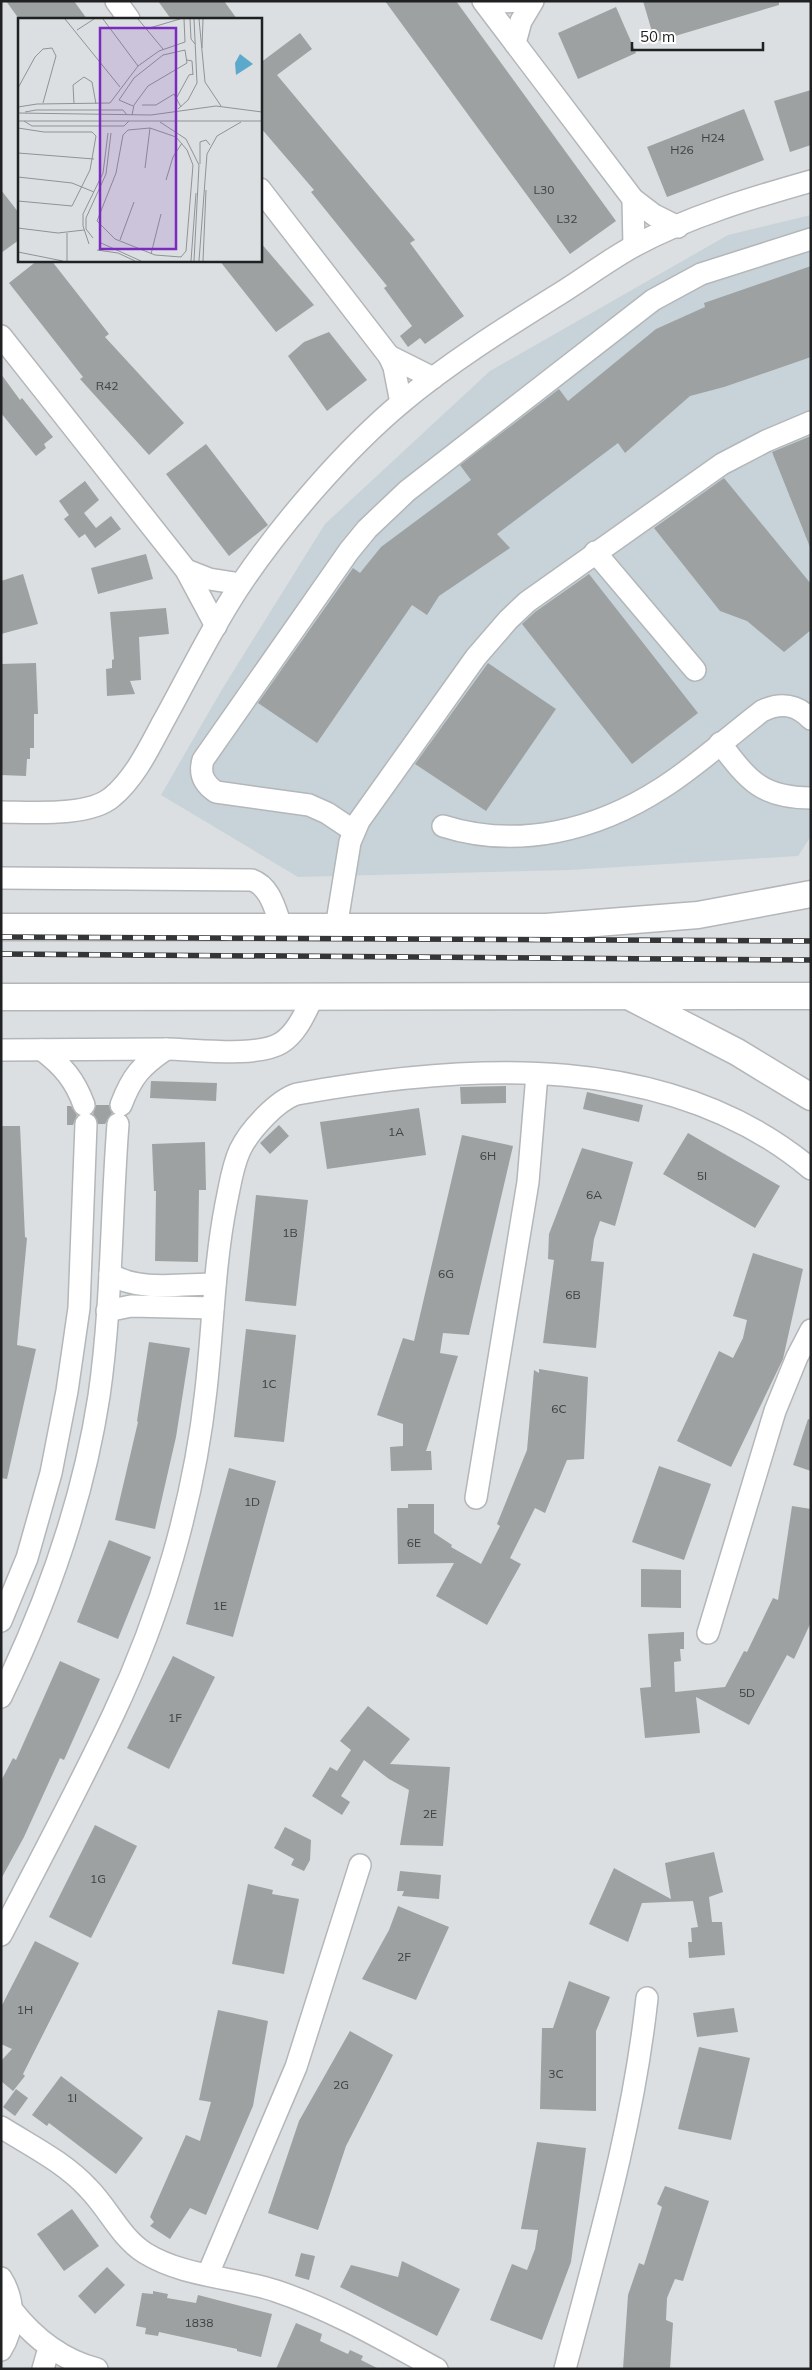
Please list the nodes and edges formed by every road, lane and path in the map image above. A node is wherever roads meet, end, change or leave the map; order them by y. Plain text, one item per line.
1 (116, 1) edge
2 (520, 1) edge
3 (534, 1) edge
4 (484, 2) edge
5 (128, 18) edge
6 (515, 43) junction
7 (811, 181) edge
8 (261, 190) edge
9 (633, 200) junction
10 (678, 227) junction
11 (811, 239) edge
12 (634, 246) junction
13 (1, 336) edge
14 (388, 356) junction
15 (433, 378) junction
16 (401, 403) junction
17 (811, 422) edge
18 (595, 552) junction
19 (186, 570) junction
20 (241, 584) junction
21 (216, 626) junction
22 (696, 670) dead end
23 (811, 719) edge
24 (720, 743) junction
25 (811, 798) edge
26 (1, 812) edge
27 (443, 826) dead end
28 (354, 832) junction
29 (1, 878) edge
30 (811, 884) edge
31 (811, 894) edge
32 (786, 900) junction
33 (1, 926) edge
34 (282, 928) junction
35 (336, 928) junction
36 (629, 996) junction
37 (811, 996) edge
38 (1, 997) edge
39 (313, 997) junction
40 (166, 1049) junction
41 (1, 1050) edge
42 (42, 1050) junction
43 (537, 1074) junction
44 (811, 1097) edge
45 (86, 1156) junction
46 (116, 1156) junction
47 (811, 1169) edge
48 (110, 1274) junction
49 (215, 1284) junction
50 (213, 1308) junction
51 (107, 1311) junction
52 (811, 1330) edge
53 (476, 1498) dead end
54 (21, 1573) junction
55 (50, 1585) junction
56 (1, 1621) edge
57 (708, 1633) dead end
58 (1, 1697) edge
59 (360, 1865) dead end
60 (1, 1935) edge
61 (647, 1998) dead end
62 (1, 2127) edge
63 (208, 2274) junction
64 (1, 2278) edge
65 (12, 2310) junction
66 (1, 2350) edge
67 (56, 2351) junction
68 (44, 2369) edge
69 (97, 2369) edge
70 (437, 2369) edge
71 (565, 2369) edge

1 - 5 street
2 - 4 street
3 - 6 street
4 - 6 street
6 - 9 street
7 - 10 street
8 - 14 street
9 - 10 street
9 - 12 street
10 - 12 street
11 - 28 street
12 - 15 street
13 - 19 street
14 - 15 street
14 - 16 street
15 - 16 street
16 - 20 street
17 - 18 street
18 - 22 street
18 - 28 street
19 - 20 street
19 - 21 street
20 - 21 street
21 - 26 street
23 - 24 street
24 - 25 street
24 - 27 street
28 - 35 street
29 - 34 street
30 - 32 main road
31 - 32 main road
32 - 35 main road
33 - 34 main road
34 - 35 main road
36 - 37 main road
36 - 39 main road
36 - 44 main road
38 - 39 main road
39 - 40 street
40 - 42 street
40 - 46 street
41 - 42 street
42 - 45 street
43 - 47 street
43 - 49 street
43 - 53 street
45 - 46 street
45 - 54 street
46 - 48 street
48 - 49 street
48 - 51 street
49 - 50 street
50 - 51 street
50 - 60 street
51 - 55 street
52 - 57 street
54 - 55 street
54 - 56 street
55 - 58 street
59 - 63 street
61 - 71 street
62 - 63 street
63 - 70 street
64 - 65 street
65 - 66 street
65 - 67 street
67 - 68 street
67 - 69 street

